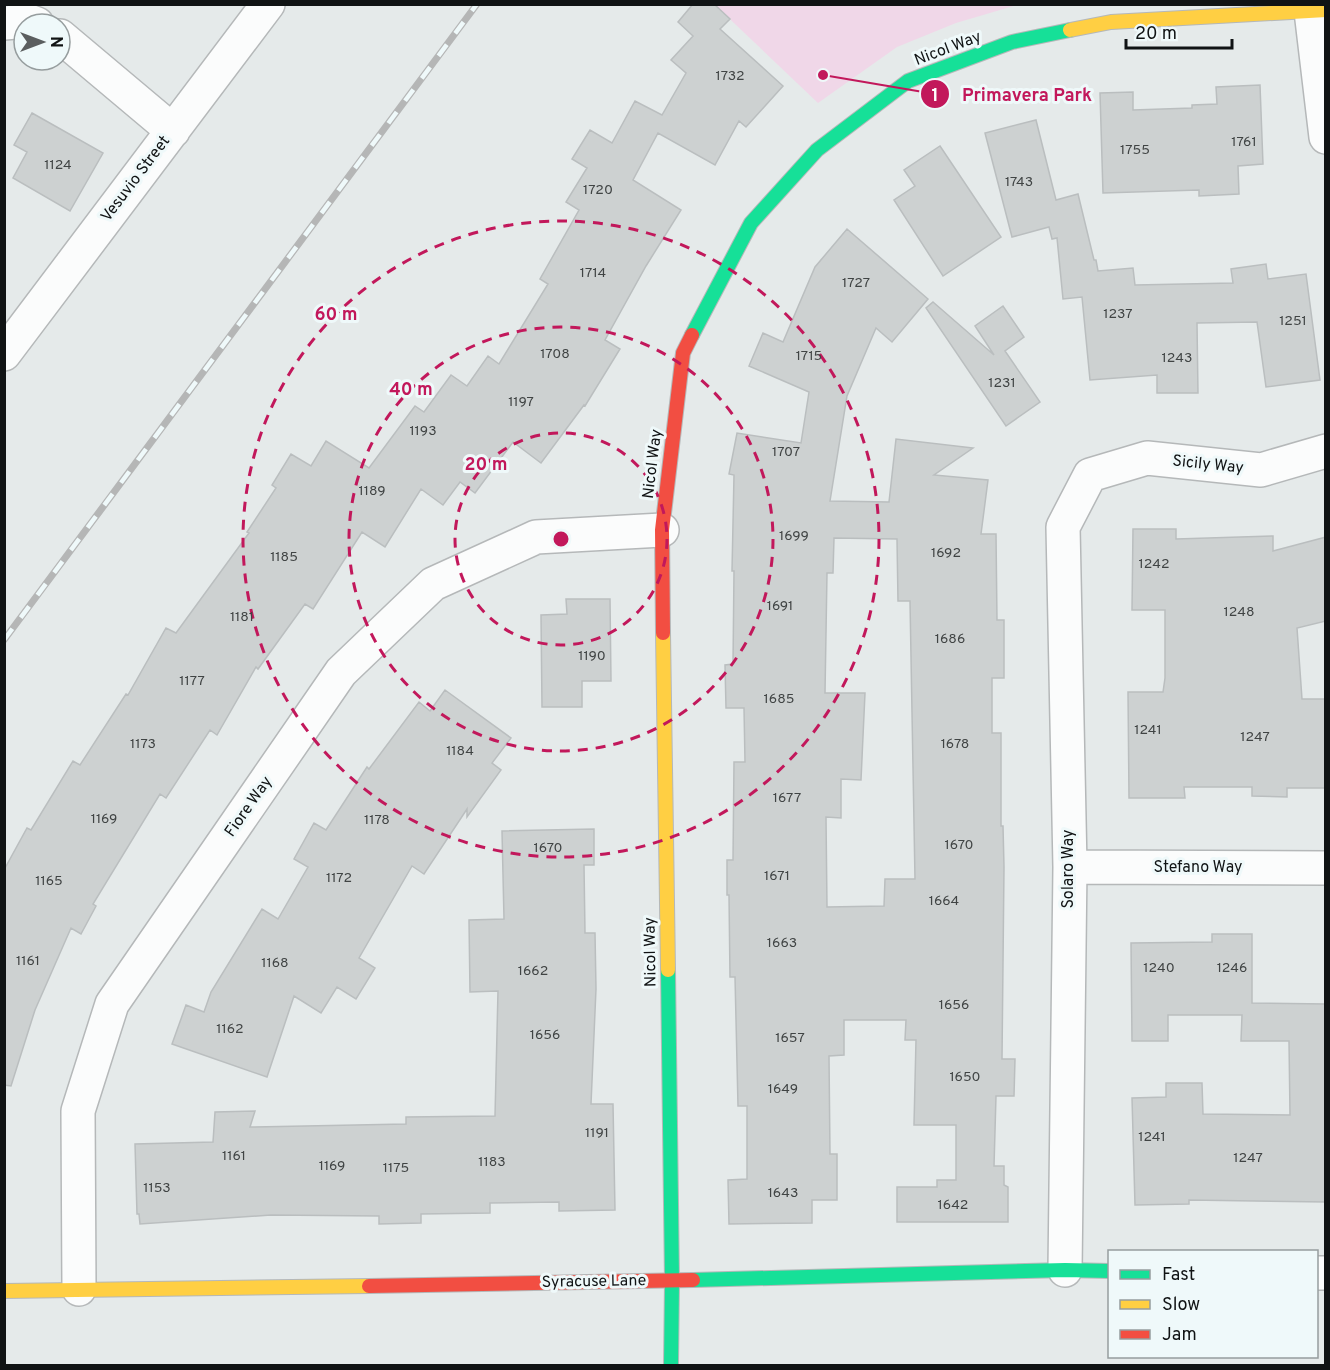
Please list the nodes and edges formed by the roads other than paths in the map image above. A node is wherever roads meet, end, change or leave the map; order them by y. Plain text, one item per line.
1 (268, 4) edge
2 (1318, 11) edge
3 (72, 46) edge
4 (173, 131) junction
5 (1326, 137) edge
6 (4, 354) edge
7 (1326, 451) edge
8 (1090, 475) joint
9 (662, 530) junction
10 (1070, 867) junction
11 (1326, 868) edge
12 (1065, 1270) junction
13 (1108, 1271) edge
14 (672, 1281) junction
15 (79, 1289) junction
16 (4, 1291) edge
17 (671, 1365) edge

1 - 4 street, Vesuvio Street
2 - 5 street
2 - 9 street, Nicol Way
3 - 4 street
4 - 6 street, Vesuvio Street
7 - 8 street, Sicily Way
8 - 10 street, Solaro Way
9 - 14 street, Nicol Way
9 - 15 street, Fiore Way
10 - 11 street, Stefano Way
10 - 12 street, Solaro Way
12 - 13 street, Syracuse Lane
12 - 14 street, Syracuse Lane
14 - 15 street, Syracuse Lane
14 - 17 street, Nicol Way
15 - 16 street, Syracuse Lane

